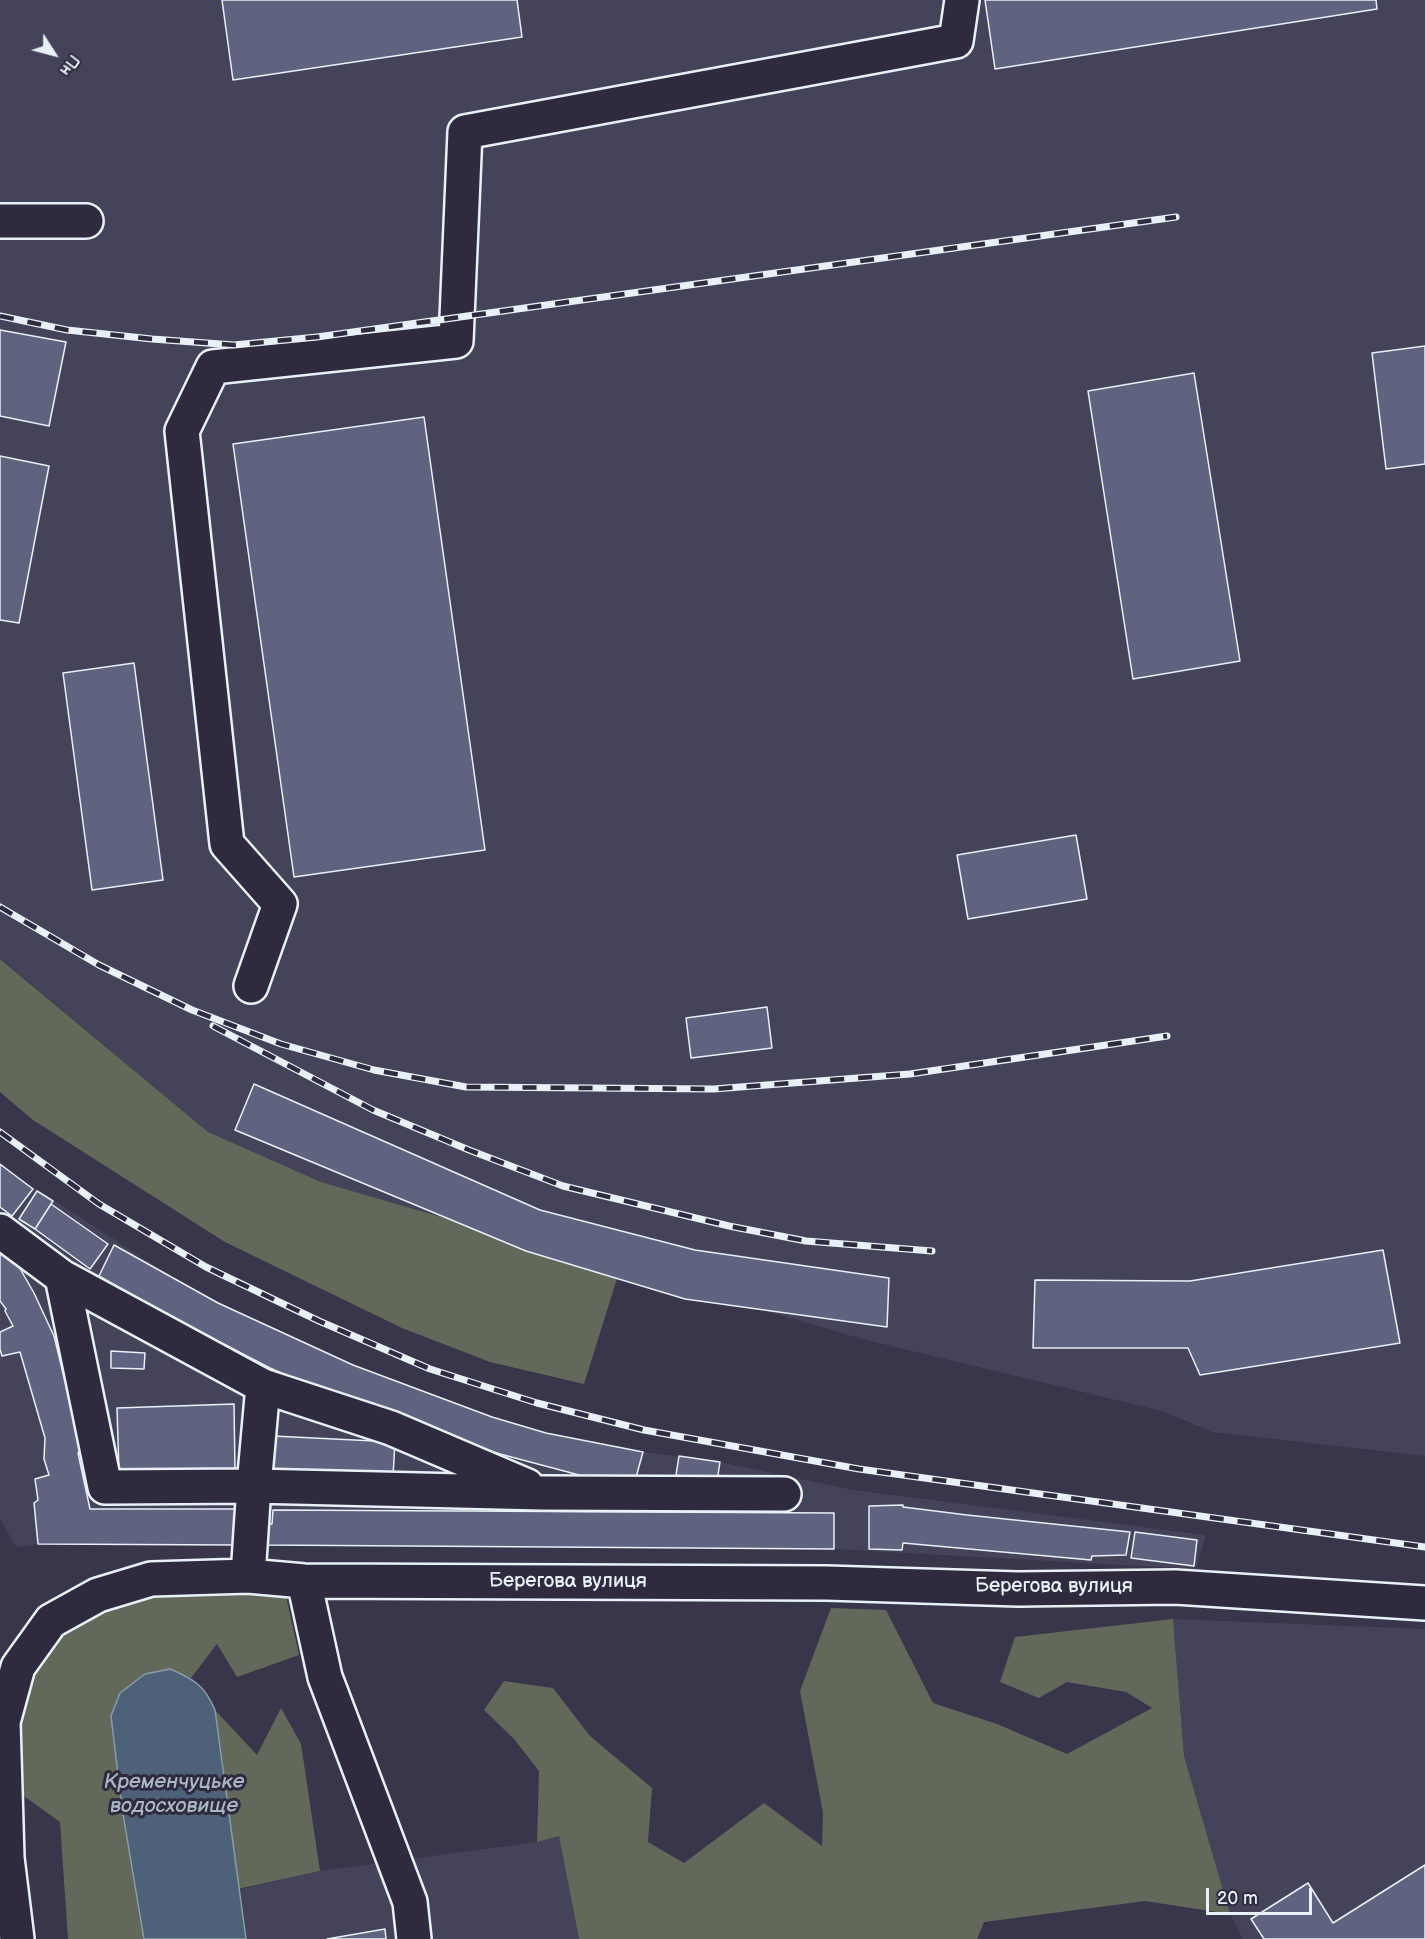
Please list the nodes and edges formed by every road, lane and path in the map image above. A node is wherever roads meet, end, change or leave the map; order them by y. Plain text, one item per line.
1 (962, 0) edge
2 (0, 221) edge
3 (86, 221) dead end
4 (251, 986) dead end
5 (0, 1231) edge
6 (62, 1278) junction
7 (264, 1386) junction
8 (254, 1486) junction
9 (542, 1493) junction
10 (784, 1494) dead end
11 (248, 1576) junction
12 (303, 1581) junction
13 (1425, 1603) edge
14 (2, 1781) edge
15 (17, 1939) edge
16 (414, 1939) edge

1 - 4 street
2 - 3 street
5 - 6 street
6 - 7 street
6 - 8 street
7 - 8 street
7 - 9 street
8 - 9 street
8 - 11 street
9 - 10 street
11 - 12 street, Берегова вулиця
11 - 14 street, Берегова вулиця
12 - 13 street, Берегова вулиця
12 - 16 street
14 - 15 street, Берегова вулиця

